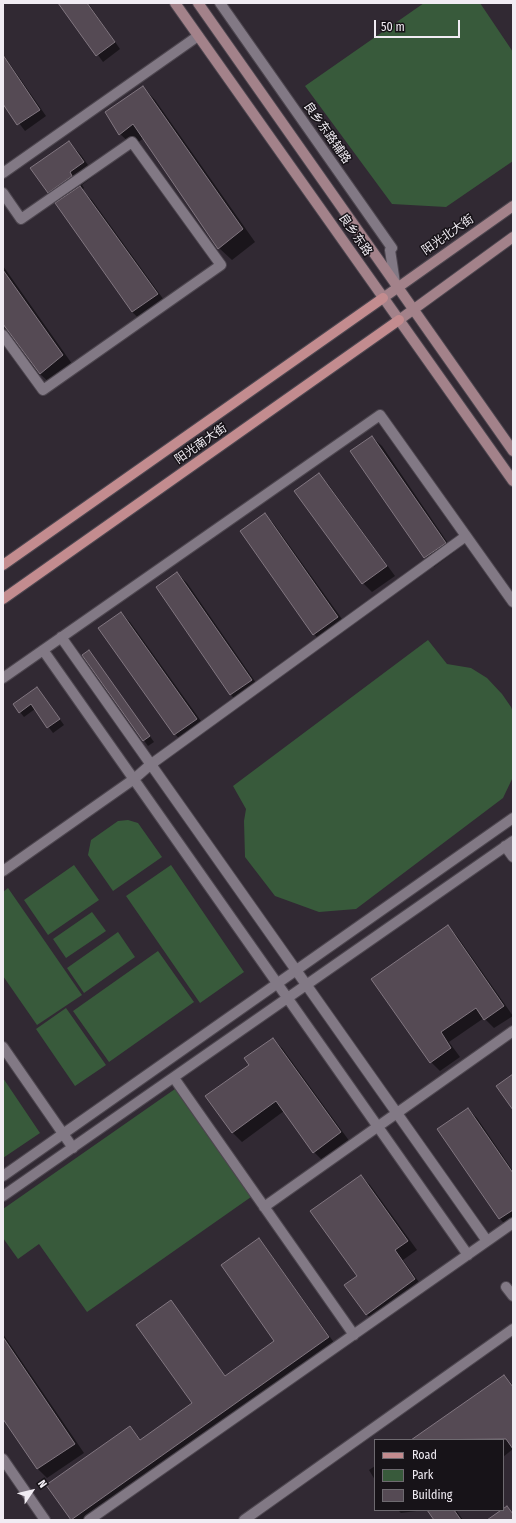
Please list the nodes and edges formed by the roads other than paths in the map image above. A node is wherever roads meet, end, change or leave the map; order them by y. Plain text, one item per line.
1 (175, 3) edge
2 (198, 3) edge
3 (220, 3) edge
4 (198, 36) junction
5 (3, 173) edge
6 (3, 193) edge
7 (513, 206) edge
8 (513, 237) edge
9 (397, 285) junction
10 (383, 298) junction
11 (413, 310) junction
12 (399, 320) junction
13 (3, 335) edge
14 (513, 451) edge
15 (513, 481) edge
16 (466, 536) junction
17 (3, 565) edge
18 (3, 599) edge
19 (513, 602) edge
20 (61, 638) junction
21 (43, 650) junction
22 (3, 678) edge
23 (150, 765) junction
24 (134, 779) junction
25 (513, 818) edge
26 (509, 843) edge
27 (513, 857) edge
28 (3, 870) edge
29 (295, 971) junction
30 (277, 984) junction
31 (306, 986) junction
32 (288, 999) junction
33 (513, 1031) edge
34 (3, 1046) edge
35 (174, 1078) junction
36 (396, 1114) junction
37 (376, 1128) junction
38 (63, 1134) junction
39 (73, 1148) junction
40 (3, 1176) edge
41 (3, 1196) edge
42 (264, 1207) junction
43 (513, 1223) edge
44 (487, 1241) junction
45 (468, 1256) junction
46 (506, 1287) dead end
47 (513, 1296) edge
48 (513, 1329) edge
49 (354, 1335) junction
50 (3, 1459) edge
51 (45, 1520) edge
52 (89, 1520) edge
53 (244, 1520) edge

1 - 4 main road, 良乡东路
2 - 9 main road, 良乡东路
3 - 9 street, 良乡东路辅路
4 - 5 street
4 - 10 main road, 良乡东路
6 - 13 street
7 - 9 main road, 阳光北大街
8 - 11 main road
9 - 10 main road, 阳光南大街
9 - 11 main road, 良乡东路
10 - 12 main road, 良乡东路
10 - 17 main road, 阳光南大街
11 - 12 main road, 阳光南大街
11 - 14 main road
12 - 15 main road, 良乡东路
12 - 18 main road, 阳光南大街
16 - 19 street
16 - 20 street
16 - 23 street
20 - 21 street
20 - 23 street
21 - 22 street
21 - 24 street
23 - 24 street
23 - 29 street
24 - 28 street
24 - 30 street
25 - 29 street
26 - 27 street
26 - 31 street
29 - 30 street
29 - 31 street
30 - 32 street
30 - 38 street
31 - 32 street
31 - 36 street
32 - 35 street
32 - 37 street
33 - 36 street
34 - 38 street
35 - 39 street
35 - 42 street
36 - 37 street
36 - 44 street
37 - 42 street
37 - 45 street
38 - 39 street
38 - 40 street
39 - 41 street
42 - 49 street
43 - 44 street
44 - 45 street
45 - 49 street
46 - 47 street
48 - 53 street
49 - 52 street
50 - 51 street

